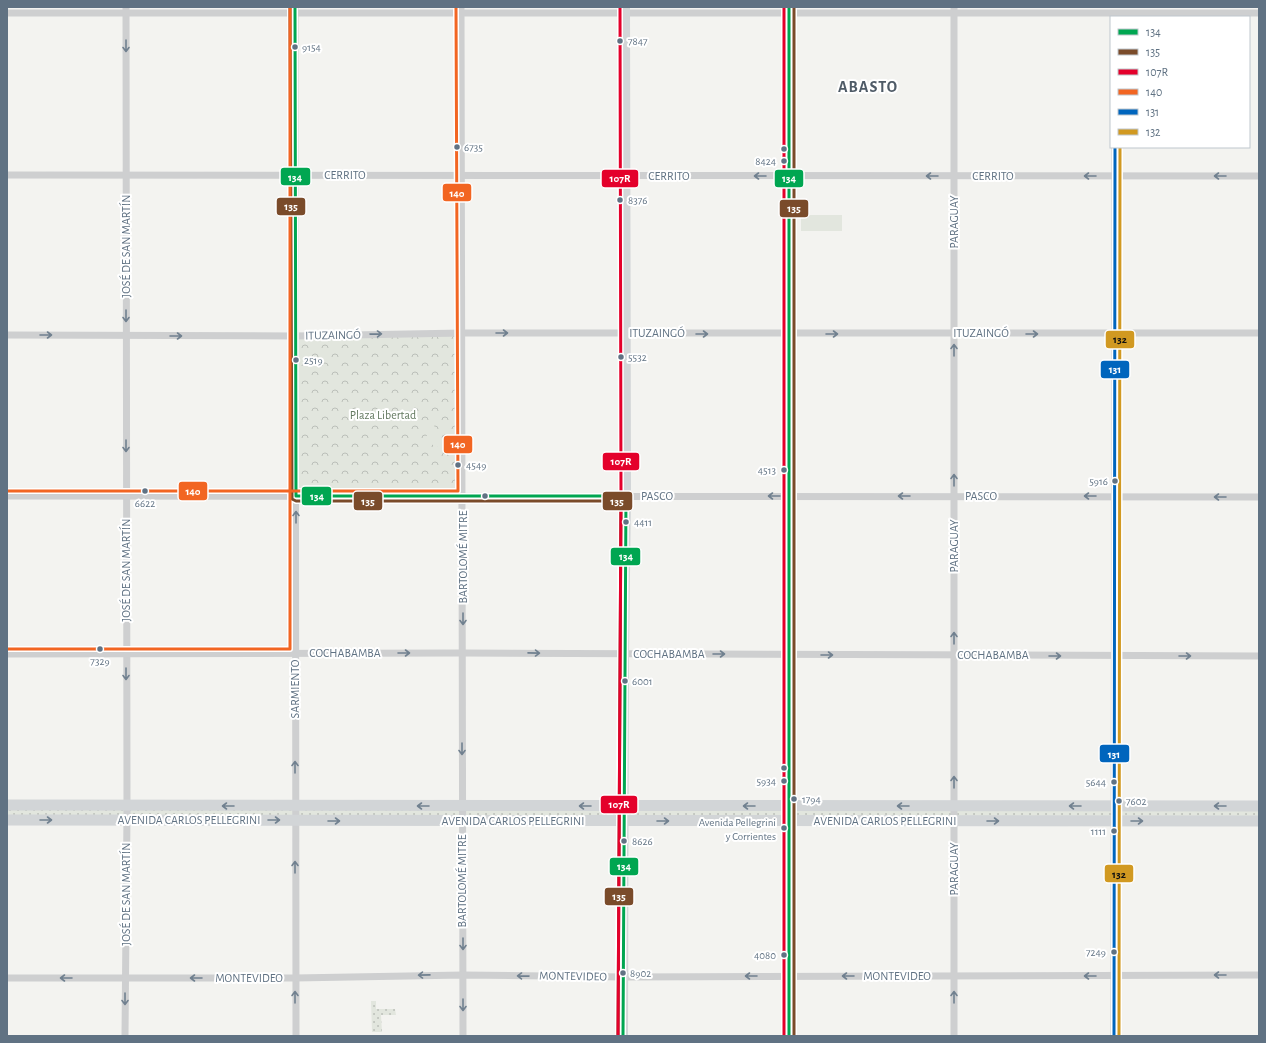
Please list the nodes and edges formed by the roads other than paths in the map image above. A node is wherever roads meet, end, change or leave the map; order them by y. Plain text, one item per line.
1 (126, 10) edge
2 (295, 10) edge
3 (461, 10) edge
4 (625, 10) edge
5 (790, 10) edge
6 (954, 10) edge
7 (1115, 12) edge
8 (7, 13) edge
9 (1259, 13) edge
10 (1115, 148) edge
11 (7, 175) edge
12 (126, 175) junction
13 (295, 175) junction
14 (462, 176) junction
15 (624, 176) junction
16 (789, 176) junction
17 (954, 176) junction
18 (1115, 176) junction
19 (1259, 176) edge
20 (463, 333) junction
21 (624, 333) junction
22 (954, 333) junction
23 (789, 334) junction
24 (1115, 334) junction
25 (1259, 334) edge
26 (7, 335) edge
27 (126, 336) junction
28 (295, 336) junction
29 (7, 496) edge
30 (126, 496) junction
31 (296, 496) junction
32 (464, 496) junction
33 (626, 496) junction
34 (788, 496) junction
35 (954, 496) junction
36 (1114, 496) junction
37 (1259, 497) edge
38 (462, 652) junction
39 (7, 654) edge
40 (126, 654) junction
41 (295, 654) junction
42 (624, 654) junction
43 (788, 654) junction
44 (954, 655) junction
45 (1114, 656) junction
46 (1259, 656) edge
47 (7, 805) edge
48 (127, 806) junction
49 (295, 806) junction
50 (462, 806) junction
51 (624, 806) junction
52 (788, 806) junction
53 (954, 806) junction
54 (1114, 806) junction
55 (1259, 806) edge
56 (7, 820) edge
57 (127, 820) junction
58 (295, 820) junction
59 (462, 821) junction
60 (624, 821) junction
61 (788, 821) junction
62 (954, 821) junction
63 (1114, 821) junction
64 (1259, 821) edge
65 (463, 975) junction
66 (1259, 975) edge
67 (790, 976) junction
68 (954, 976) junction
69 (1114, 976) junction
70 (624, 977) junction
71 (7, 978) edge
72 (126, 978) junction
73 (295, 978) junction
74 (125, 1036) edge
75 (296, 1036) edge
76 (463, 1036) edge
77 (623, 1036) edge
78 (789, 1036) edge
79 (954, 1036) edge
80 (1114, 1036) edge

1 - 2 street
1 - 8 street
1 -> 12 street, JOSÉ DE SAN MARTÍN
2 - 3 street
2 - 13 street, SARMIENTO
3 - 4 street
3 - 14 street, BARTOLOMÉ MITRE
4 - 5 street
4 - 15 main road
5 - 6 street
5 - 16 main road
6 - 7 street
6 - 17 street, PARAGUAY
7 - 9 street
10 - 18 street
11 - 12 street, CERRITO
12 - 13 street, CERRITO
12 -> 27 street, JOSÉ DE SAN MARTÍN
13 - 14 street, CERRITO
13 - 28 street, SARMIENTO
14 - 15 street, CERRITO
14 - 20 street, BARTOLOMÉ MITRE
16 -> 15 street, CERRITO
15 - 21 main road
17 -> 16 street, CERRITO
16 - 23 main road
18 -> 17 street, CERRITO
17 - 22 street, PARAGUAY
19 -> 18 street, CERRITO
18 - 24 street
20 -> 21 street, ITUZAINGÓ
28 -> 20 street, ITUZAINGÓ
20 - 32 street, BARTOLOMÉ MITRE
21 -> 23 street, ITUZAINGÓ
21 - 33 main road
23 -> 22 street, ITUZAINGÓ
22 -> 24 street, ITUZAINGÓ
35 -> 22 street, PARAGUAY
23 - 34 main road
24 - 25 street, ITUZAINGÓ
24 - 36 street
26 -> 27 street, ITUZAINGÓ
27 -> 28 street, ITUZAINGÓ
27 -> 30 street, JOSÉ DE SAN MARTÍN
28 - 31 street, SARMIENTO
29 - 30 street, PASCO
30 - 31 street, PASCO
30 - 40 street, JOSÉ DE SAN MARTÍN
31 - 32 street, PASCO
41 -> 31 street, SARMIENTO
32 - 33 street, PASCO
32 -> 38 street, BARTOLOMÉ MITRE
34 -> 33 street, PASCO
33 - 42 main road
35 -> 34 street, PASCO
34 - 43 main road
36 -> 35 street, PASCO
44 -> 35 street, PARAGUAY
37 -> 36 street, PASCO
36 - 45 street
41 -> 38 street, COCHABAMBA
38 -> 42 street, COCHABAMBA
38 -> 50 street, BARTOLOMÉ MITRE
39 - 40 street, COCHABAMBA
40 - 41 street, COCHABAMBA
40 -> 48 street, JOSÉ DE SAN MARTÍN
49 -> 41 street, SARMIENTO
42 -> 43 street, COCHABAMBA
42 - 51 main road
43 -> 44 street, COCHABAMBA
43 - 52 main road
44 -> 45 street, COCHABAMBA
53 -> 44 street, PARAGUAY
45 -> 46 street, COCHABAMBA
45 - 54 street
47 - 48 main road, AVENIDA CARLOS PELLEGRINI
49 -> 48 main road, AVENIDA CARLOS PELLEGRINI
48 - 57 street, JOSÉ DE SAN MARTÍN
50 -> 49 main road, AVENIDA CARLOS PELLEGRINI
49 - 58 street, SARMIENTO
51 -> 50 main road, AVENIDA CARLOS PELLEGRINI
50 - 59 street, BARTOLOMÉ MITRE
52 -> 51 main road, AVENIDA CARLOS PELLEGRINI
51 - 60 main road
53 -> 52 main road, AVENIDA CARLOS PELLEGRINI
52 - 61 main road
54 -> 53 main road, AVENIDA CARLOS PELLEGRINI
53 - 62 street, PARAGUAY
55 -> 54 main road, AVENIDA CARLOS PELLEGRINI
54 - 63 street
56 -> 57 main road, AVENIDA CARLOS PELLEGRINI
57 -> 58 main road, AVENIDA CARLOS PELLEGRINI
57 - 72 street, JOSÉ DE SAN MARTÍN
58 -> 59 main road, AVENIDA CARLOS PELLEGRINI
73 -> 58 street, SARMIENTO
59 - 60 main road, AVENIDA CARLOS PELLEGRINI
59 -> 65 street, BARTOLOMÉ MITRE
60 -> 61 main road, AVENIDA CARLOS PELLEGRINI
60 - 70 main road
61 - 62 main road, AVENIDA CARLOS PELLEGRINI
61 - 67 main road
62 -> 63 main road, AVENIDA CARLOS PELLEGRINI
62 - 68 street, PARAGUAY
63 -> 64 main road, AVENIDA CARLOS PELLEGRINI
63 - 69 street
70 -> 65 street, MONTEVIDEO
65 -> 73 street, MONTEVIDEO
65 -> 76 street, BARTOLOMÉ MITRE
66 -> 69 street, MONTEVIDEO
68 -> 67 street, MONTEVIDEO
67 -> 70 street, MONTEVIDEO
67 - 78 main road
69 -> 68 street, MONTEVIDEO
79 -> 68 street, PARAGUAY
69 - 80 street
70 - 77 main road
72 -> 71 street, MONTEVIDEO
73 -> 72 street, MONTEVIDEO
72 -> 74 street, JOSÉ DE SAN MARTÍN
75 -> 73 street, SARMIENTO

